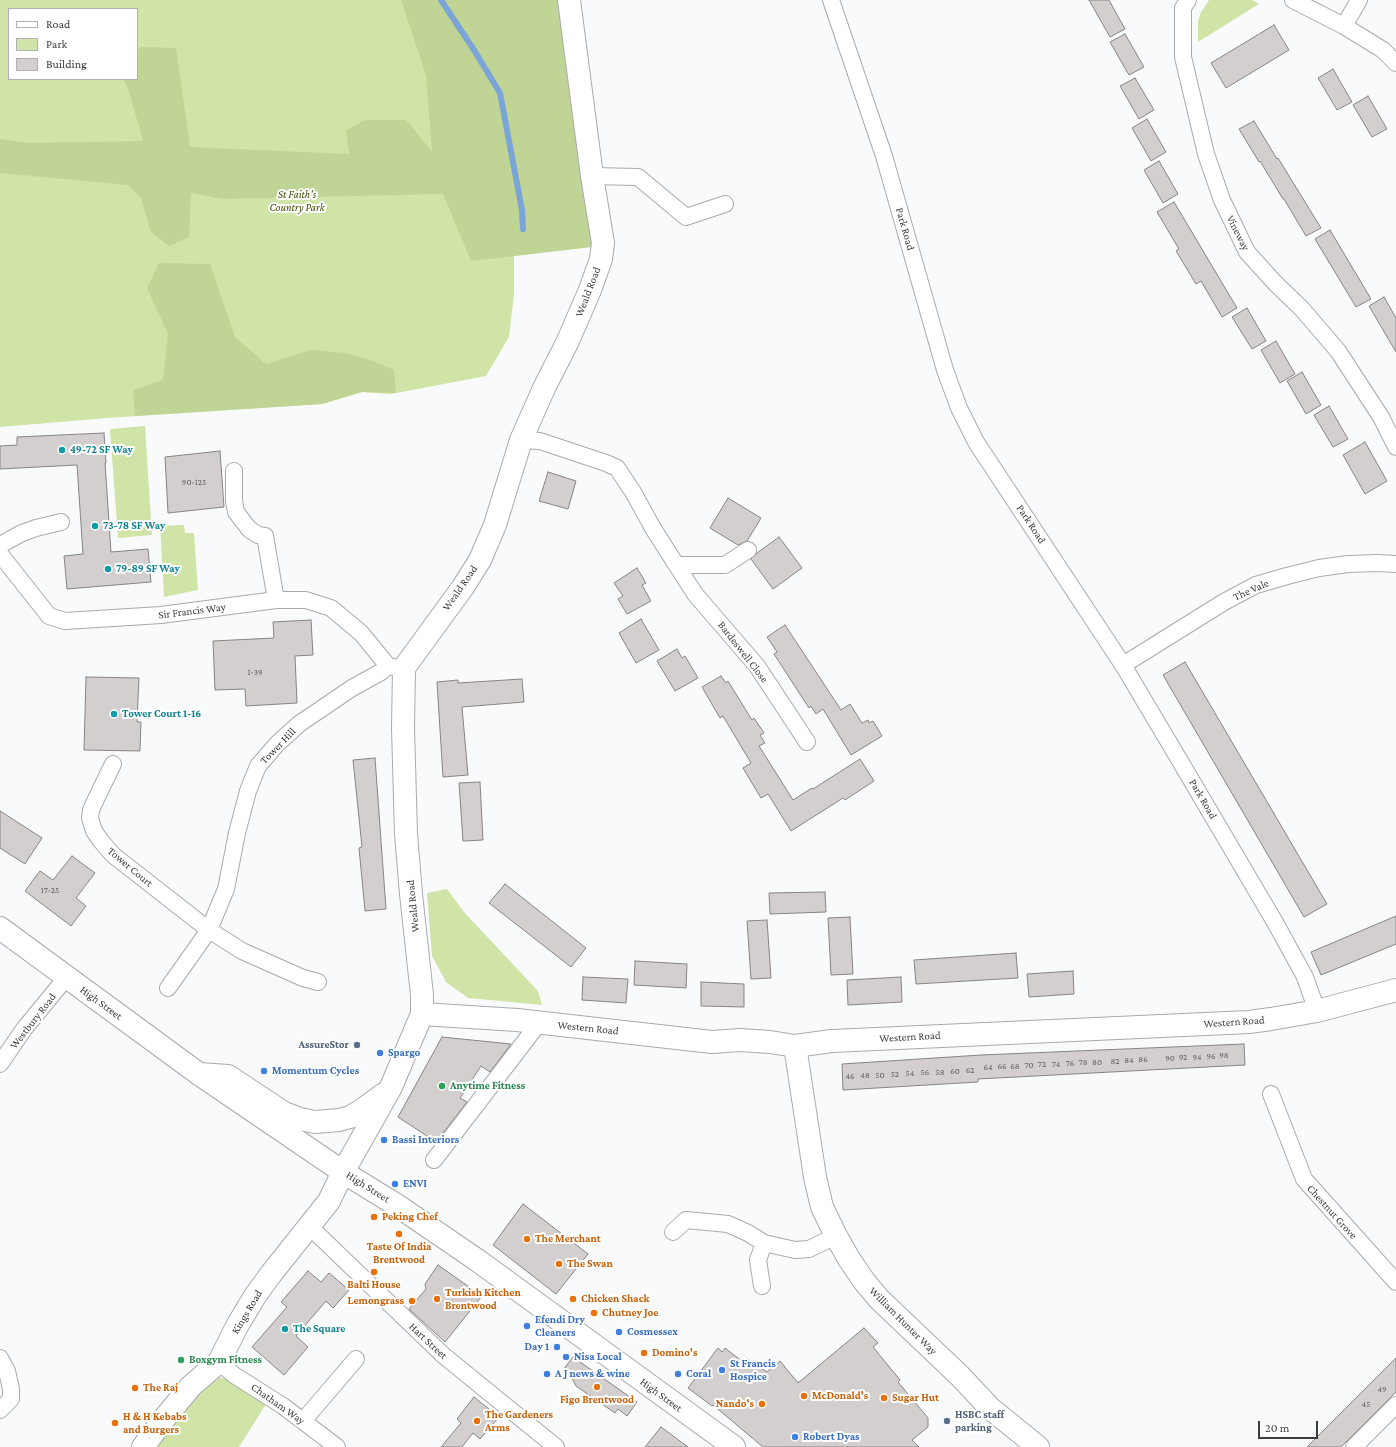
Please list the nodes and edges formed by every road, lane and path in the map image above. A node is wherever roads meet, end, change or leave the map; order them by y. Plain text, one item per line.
1 (569, 0) edge
2 (831, 0) edge
3 (1188, 0) edge
4 (1294, 0) edge
5 (1359, 0) edge
6 (1344, 26) junction
7 (1396, 63) edge
8 (592, 176) junction
9 (725, 204) dead end
10 (1394, 439) edge
11 (521, 440) junction
12 (234, 471) dead end
13 (61, 522) dead end
14 (0, 545) edge
15 (748, 550) dead end
16 (0, 554) edge
17 (1396, 564) edge
18 (677, 565) junction
19 (276, 600) junction
20 (1123, 665) junction
21 (396, 667) junction
22 (807, 742) dead end
23 (113, 764) dead end
24 (0, 928) edge
25 (209, 930) junction
26 (66, 978) junction
27 (318, 982) dead end
28 (168, 988) dead end
29 (1396, 990) edge
30 (1317, 1010) junction
31 (422, 1014) junction
32 (539, 1023) junction
33 (795, 1046) junction
34 (0, 1064) edge
35 (199, 1074) junction
36 (391, 1087) junction
37 (1271, 1094) dead end
38 (434, 1160) dead end
39 (343, 1172) junction
40 (309, 1226) junction
41 (673, 1232) dead end
42 (836, 1236) junction
43 (764, 1243) junction
44 (1394, 1276) edge
45 (762, 1286) dead end
46 (0, 1358) edge
47 (356, 1359) dead end
48 (219, 1362) junction
49 (1396, 1405) edge
50 (0, 1410) edge
51 (303, 1421) junction
52 (143, 1447) edge
53 (337, 1447) edge
54 (556, 1447) edge
55 (734, 1447) edge
56 (1038, 1447) edge
57 (1354, 1447) edge

1 - 8 street, Weald Road
2 - 20 street, Park Road
3 - 10 street, Vineway
4 - 6 street
5 - 6 street
6 - 7 street
8 - 9 street
8 - 11 street, Weald Road
11 - 18 street, Bardeswell Close
11 - 21 street, Weald Road
12 - 19 street
13 - 14 street
15 - 18 street
16 - 19 street, Sir Francis Way
17 - 20 street, The Vale
18 - 22 street, Bardeswell Close
19 - 21 street, Sir Francis Way
20 - 30 street, Park Road
21 - 25 street, Tower Hill
21 - 31 street, Weald Road
23 - 25 street, Tower Court
24 - 26 street, High Street
25 - 27 street
25 - 28 street, Tower Hill
26 - 34 street, Westbury Road
26 - 35 street, High Street
29 - 30 street, Western Road
30 - 33 street, Western Road
31 - 32 street, Western Road
31 - 36 street, Weald Road
32 - 33 street, Western Road
32 - 38 street
33 - 42 street, William Hunter Way
35 - 36 street
35 - 39 street, High Street
36 - 39 street, Weald Road
37 - 44 street, Chestnut Grove
39 - 40 street, Kings Road
39 - 55 street, High Street
40 - 48 street, Kings Road
40 - 54 street, Hart Street
41 - 43 street
42 - 43 street
42 - 56 street, William Hunter Way
43 - 45 street
46 - 50 street
47 - 51 street
48 - 51 street, Chatham Way
48 - 52 street, Kings Road
49 - 57 street
51 - 53 street, Chatham Way

